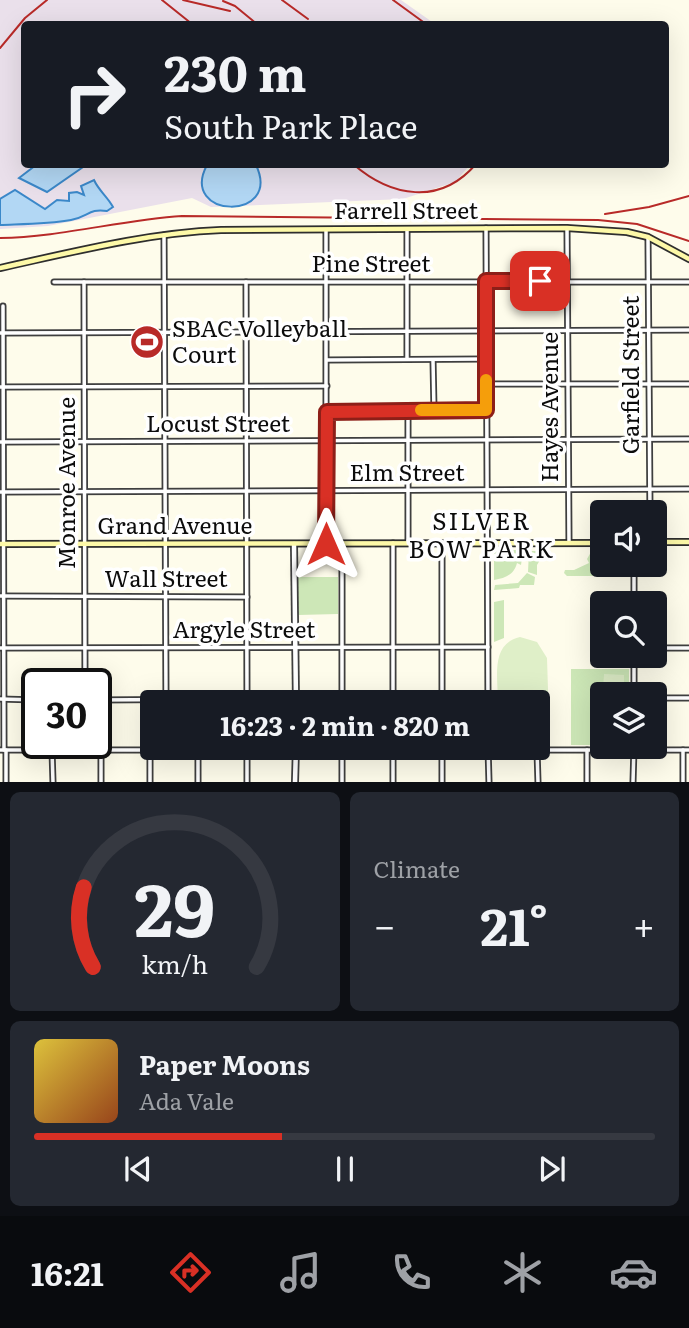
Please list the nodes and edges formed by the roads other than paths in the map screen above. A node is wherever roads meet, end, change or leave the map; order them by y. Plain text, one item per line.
1 (486, 228) junction
2 (567, 228) junction
3 (407, 229) junction
4 (327, 230) junction
5 (164, 234) junction
6 (648, 237) junction
7 (689, 259) edge
8 (0, 268) edge
9 (407, 281) junction
10 (486, 281) junction
11 (567, 281) junction
12 (648, 281) junction
13 (54, 282) dead end
14 (83, 282) junction
15 (246, 282) junction
16 (327, 282) junction
17 (689, 282) edge
18 (165, 283) junction
19 (3, 306) dead end
20 (407, 330) junction
21 (486, 330) junction
22 (567, 330) junction
23 (648, 330) junction
24 (689, 330) edge
25 (164, 331) junction
26 (245, 331) junction
27 (327, 331) junction
28 (84, 332) junction
29 (2, 333) edge
30 (407, 359) junction
31 (433, 359) junction
32 (486, 359) junction
33 (327, 360) junction
34 (486, 384) junction
35 (568, 384) junction
36 (649, 384) junction
37 (689, 384) edge
38 (164, 386) junction
39 (245, 386) junction
40 (327, 386) junction
41 (1, 387) edge
42 (84, 387) junction
43 (434, 410) junction
44 (486, 410) junction
45 (408, 411) junction
46 (327, 412) junction
47 (649, 439) junction
48 (689, 439) edge
49 (408, 440) junction
50 (486, 440) junction
51 (568, 440) junction
52 (164, 441) junction
53 (246, 441) junction
54 (326, 441) junction
55 (2, 442) edge
56 (84, 442) junction
57 (650, 489) junction
58 (689, 489) edge
59 (326, 490) junction
60 (408, 490) junction
61 (487, 490) junction
62 (568, 490) junction
63 (164, 491) junction
64 (246, 491) junction
65 (2, 492) edge
66 (85, 492) junction
67 (650, 500) edge
68 (667, 542) edge
69 (689, 542) edge
70 (393, 543) junction
71 (408, 543) junction
72 (442, 543) junction
73 (488, 543) junction
74 (569, 543) junction
75 (590, 543) edge
76 (2, 544) edge
77 (85, 544) junction
78 (165, 544) junction
79 (246, 544) junction
80 (294, 544) junction
81 (326, 544) junction
82 (342, 544) junction
83 (2, 596) edge
84 (85, 596) junction
85 (166, 596) junction
86 (247, 597) junction
87 (342, 647) junction
88 (393, 647) junction
89 (442, 647) junction
90 (2, 648) edge
91 (85, 648) junction
92 (166, 648) junction
93 (247, 648) junction
94 (296, 648) junction
95 (488, 648) junction
96 (667, 648) edge
97 (689, 648) edge
98 (85, 668) edge
99 (166, 690) edge
100 (247, 690) edge
101 (296, 690) edge
102 (342, 690) edge
103 (393, 690) edge
104 (442, 690) edge
105 (488, 690) edge
106 (667, 698) edge
107 (689, 698) edge
108 (2, 699) edge
109 (21, 699) edge
110 (112, 700) edge
111 (140, 701) edge
112 (3, 750) edge
113 (21, 750) edge
114 (112, 750) edge
115 (140, 750) edge
116 (550, 750) edge
117 (587, 750) junction
118 (590, 750) edge
119 (667, 750) edge
120 (683, 750) junction
121 (689, 750) edge
122 (52, 759) edge
123 (101, 759) edge
124 (634, 759) edge
125 (150, 760) edge
126 (198, 760) edge
127 (247, 760) edge
128 (296, 760) edge
129 (342, 760) edge
130 (393, 760) edge
131 (442, 760) edge
132 (488, 760) edge
133 (537, 760) edge
134 (6, 782) edge
135 (53, 782) edge
136 (101, 782) edge
137 (150, 782) edge
138 (198, 782) edge
139 (247, 782) edge
140 (296, 782) edge
141 (342, 782) edge
142 (393, 782) edge
143 (442, 782) edge
144 (489, 782) edge
145 (538, 782) edge
146 (587, 782) edge
147 (633, 782) edge
148 (683, 782) edge

1 - 2 main road, Farrell Street
1 - 3 main road, Farrell Street
1 - 10 street
2 - 6 main road, Farrell Street
2 - 11 street, Hayes Avenue
3 - 4 main road, Farrell Street
3 - 9 street
4 - 5 main road, Farrell Street
4 - 16 street
5 - 8 main road, Farrell Street
5 - 18 street
6 - 7 main road, Farrell Street
6 - 12 street, Garfield Street
9 - 10 street, Pine Street
9 - 16 street, Pine Street
9 - 20 street
10 - 11 street, Pine Street
10 - 21 street
11 - 12 street, Pine Street
11 - 22 street, Hayes Avenue
12 - 17 street, Pine Street
12 - 23 street, Garfield Street
13 - 14 street, Pine Street
14 - 18 street, Pine Street
14 - 28 street, Monroe Avenue
15 - 16 street, Pine Street
15 - 18 street, Pine Street
15 - 26 street
16 - 27 street
18 - 25 street
19 - 29 street
20 - 21 street
20 - 27 street
20 - 30 street
21 - 22 street
21 - 32 street
22 - 23 street
22 - 35 street, Hayes Avenue
23 - 24 street
23 - 36 street, Garfield Street
25 - 26 street
25 - 28 street
25 - 38 street
26 - 27 street
26 - 39 street
27 - 33 street
28 - 29 street
28 - 42 street, Monroe Avenue
29 - 41 street
30 - 31 street
30 - 33 street
31 - 32 street
31 - 43 street
32 - 34 street
33 - 40 street
34 - 35 street
34 - 44 street
35 - 36 street
35 - 51 street, Hayes Avenue
36 - 37 street
36 - 47 street, Garfield Street
38 - 39 street
38 - 42 street
38 - 52 street
39 - 40 street
39 - 53 street
40 - 46 street
41 - 42 street
41 - 55 street
42 - 56 street, Monroe Avenue
43 - 44 street
43 - 45 street
44 - 50 street
45 - 46 street
45 - 49 street
46 - 54 street
47 - 48 street, Locust Street
47 - 51 street, Locust Street
47 - 57 street, Garfield Street
49 - 50 street, Locust Street
49 - 54 street, Locust Street
49 - 60 street
50 - 51 street, Locust Street
50 - 61 street
51 - 62 street, Hayes Avenue
52 - 53 street, Locust Street
52 - 56 street, Locust Street
52 - 63 street
53 - 54 street, Locust Street
53 - 64 street
54 - 59 street
55 - 56 street, Locust Street
55 - 65 street
56 - 66 street, Monroe Avenue
57 - 58 street, Elm Street
57 - 62 street, Elm Street
57 - 67 street, Garfield Street
59 - 60 street, Elm Street
59 - 64 street, Elm Street
59 - 81 street
60 - 61 street, Elm Street
60 - 71 street
61 - 62 street, Elm Street
61 - 73 street
62 - 74 street, Hayes Avenue
63 - 64 street, Elm Street
63 - 66 street, Elm Street
63 - 78 street
64 - 79 street
65 - 66 street, Elm Street
65 - 76 street
66 - 77 street, Monroe Avenue
68 - 69 main road
70 - 71 main road, Grand Avenue
70 - 82 main road, Grand Avenue
70 - 88 street
71 - 72 main road, Grand Avenue
72 - 73 main road, Grand Avenue
72 - 89 street
73 - 74 main road, Grand Avenue
73 - 95 street
74 - 75 main road, Grand Avenue
76 - 77 main road, Grand Avenue
76 - 83 street
77 - 78 main road, Grand Avenue
77 - 84 street, Monroe Avenue
78 - 79 main road, Grand Avenue
78 - 85 street
79 - 80 main road, Grand Avenue
79 - 86 street
80 - 81 main road, Grand Avenue
80 - 94 street
81 - 82 main road, Grand Avenue
82 - 87 street
83 - 84 street, Wall Street
83 - 90 street
84 - 85 street, Wall Street
84 - 91 street, Monroe Avenue
85 - 86 street, Wall Street
85 - 92 street
86 - 93 street
87 - 88 street, Argyle Street
87 - 94 street, Argyle Street
87 - 102 street
88 - 89 street, Argyle Street
88 - 103 street
89 - 95 street, Argyle Street
89 - 104 street
90 - 91 street, Argyle Street
90 - 108 street
91 - 92 street, Argyle Street
91 - 98 street, Monroe Avenue
92 - 93 street, Argyle Street
92 - 99 street
93 - 94 street, Argyle Street
93 - 100 street
94 - 101 street
95 - 105 street
96 - 97 street
106 - 107 street
108 - 109 street
108 - 112 street
110 - 111 street
112 - 113 street
112 - 134 street
114 - 115 street
116 - 117 street
117 - 118 street
117 - 146 street
119 - 120 street
120 - 121 street
120 - 148 street
122 - 135 street
123 - 136 street
124 - 147 street
125 - 137 street
126 - 138 street
127 - 139 street
128 - 140 street
129 - 141 street
130 - 142 street
131 - 143 street
132 - 144 street
133 - 145 street

